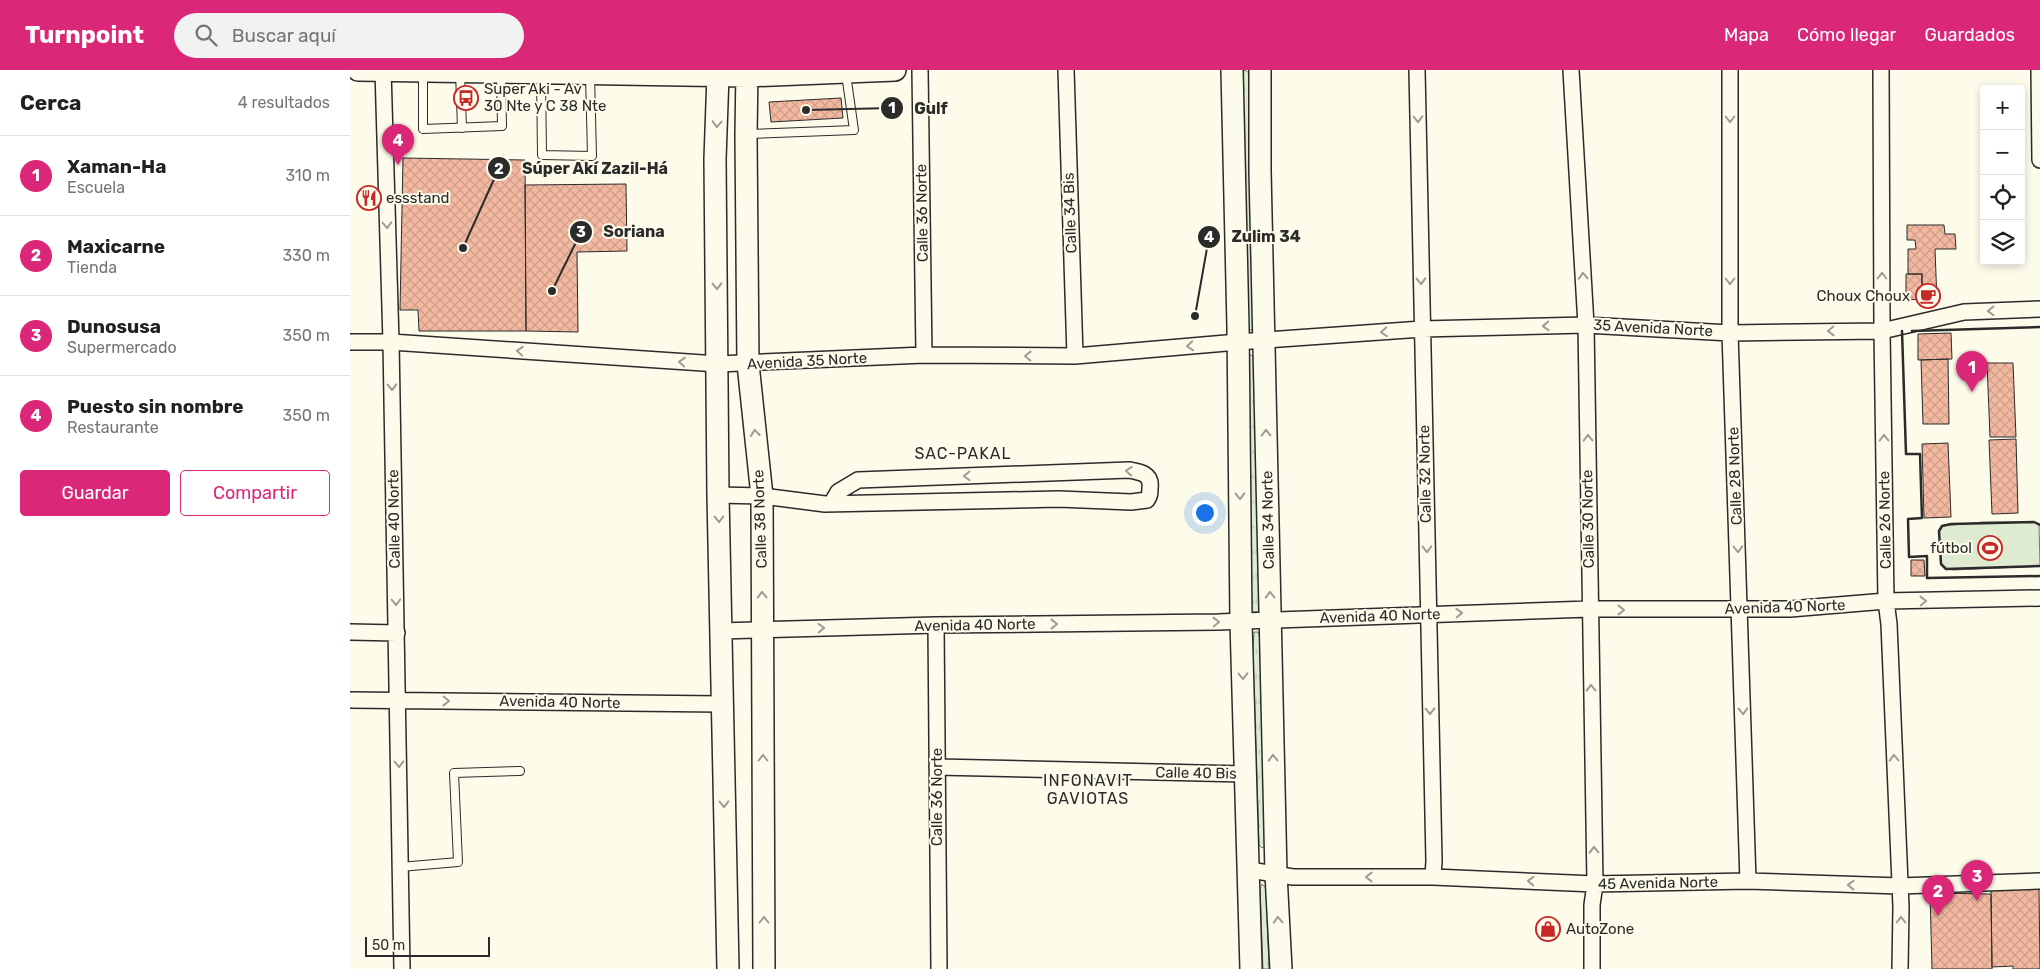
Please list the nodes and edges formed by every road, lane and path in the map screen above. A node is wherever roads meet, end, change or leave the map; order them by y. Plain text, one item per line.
1 (358, 70) edge
2 (383, 70) edge
3 (895, 70) edge
4 (920, 70) edge
5 (1066, 70) edge
6 (1232, 70) edge
7 (1260, 70) edge
8 (1417, 70) edge
9 (1571, 70) edge
10 (1730, 70) edge
11 (1881, 70) edge
12 (2039, 70) edge
13 (423, 71) edge
14 (460, 72) junction
15 (541, 72) edge
16 (846, 72) junction
17 (718, 73) edge
18 (747, 73) edge
19 (501, 74) junction
20 (590, 75) junction
21 (462, 128) junction
22 (746, 134) junction
23 (2040, 160) edge
24 (2040, 309) edge
25 (1586, 325) junction
26 (1422, 329) junction
27 (1882, 331) junction
28 (1730, 332) junction
29 (1264, 341) junction
30 (350, 342) edge
31 (391, 342) junction
32 (1238, 342) junction
33 (924, 355) junction
34 (1075, 356) junction
35 (718, 364) junction
36 (748, 364) junction
37 (718, 495) junction
38 (762, 496) junction
39 (831, 504) junction
40 (2040, 598) edge
41 (1886, 601) junction
42 (1590, 610) junction
43 (1740, 610) junction
44 (1428, 614) junction
45 (1270, 621) junction
46 (1241, 622) junction
47 (936, 625) junction
48 (763, 630) junction
49 (720, 631) junction
50 (350, 632) edge
51 (397, 633) junction
52 (350, 700) edge
53 (398, 700) junction
54 (721, 704) junction
55 (937, 767) junction
56 (520, 771) dead end
57 (1245, 774) junction
58 (400, 867) junction
59 (1250, 870) junction
60 (1276, 874) junction
61 (1433, 877) junction
62 (1748, 881) junction
63 (2040, 882) edge
64 (1595, 884) junction
65 (1900, 886) junction
66 (402, 969) edge
67 (728, 969) edge
68 (764, 969) edge
69 (939, 969) edge
70 (1251, 969) edge
71 (1281, 969) edge
72 (1592, 969) edge
73 (1900, 969) edge

1 - 2 main road
2 - 13 main road
2 -> 31 street, Calle 40 Norte
3 - 16 main road
4 - 33 street, Calle 36 Norte
5 - 34 street, Calle 34 Bis
6 - 32 main road, Calle 34 Norte
7 - 29 main road, Calle 34 Norte
8 -> 26 street, Calle 32 Norte
25 -> 9 street, Calle 30 Norte
10 -> 28 street, Calle 28 Norte
27 -> 11 street, Calle 26 Norte
12 - 23 street
13 - 14 main road
13 - 21 lane
14 - 19 main road
14 - 21 lane
15 - 19 main road
15 - 20 main road
15 - 20 lane
16 - 18 main road
16 - 22 lane
17 - 18 main road
17 - 20 main road
17 -> 35 main road
18 - 22 main road, Calle 38 Norte
19 - 21 lane
22 - 36 main road, Calle 38 Norte
24 -> 27 street, 35 Avenida Norte
25 -> 26 street, 35 Avenida Norte
25 - 28 street, 35 Avenida Norte
42 -> 25 street, Calle 30 Norte
26 -> 29 street, 35 Avenida Norte
26 -> 44 street, Calle 32 Norte
27 -> 28 street, 35 Avenida Norte
41 -> 27 street, Calle 26 Norte
28 -> 43 street, Calle 28 Norte
29 - 32 street, Avenida 35 Norte
45 -> 29 main road, Calle 34 Norte
30 - 31 street, Avenida 35 Norte
35 -> 31 street, Avenida 35 Norte
31 -> 51 street, Calle 40 Norte
32 -> 34 street, Avenida 35 Norte
32 -> 46 main road, Calle 34 Norte
34 -> 33 street, Avenida 35 Norte
33 - 36 street, Avenida 35 Norte
35 - 36 street, Avenida 35 Norte
35 - 37 main road
38 -> 36 main road, Calle 38 Norte
37 - 38 street
37 -> 49 main road
38 - 39 street
48 -> 38 main road, Calle 38 Norte
39 -> 39 street
41 -> 40 street, Avenida 40 Norte
41 - 43 street, Avenida 40 Norte
65 -> 41 street, Calle 26 Norte
42 -> 43 street, Avenida 40 Norte
44 -> 42 street, Avenida 40 Norte
64 -> 42 street, Calle 30 Norte
43 -> 62 street, Calle 28 Norte
44 - 45 street, Avenida 40 Norte
44 -> 61 street, Calle 32 Norte
45 - 46 street, Avenida 40 Norte
60 -> 45 main road, Calle 34 Norte
47 -> 46 street, Avenida 40 Norte
46 -> 57 main road, Calle 34 Norte
48 -> 47 street, Avenida 40 Norte
47 - 55 street, Calle 36 Norte
48 - 49 street, Avenida 40 Norte
68 -> 48 main road, Calle 38 Norte
49 - 54 main road
50 - 51 street
51 - 53 street, Calle 40 Norte
52 - 53 street
53 -> 54 street, Avenida 40 Norte
53 -> 58 street, Calle 40 Norte
54 -> 67 main road
55 - 57 street, Calle 40 Bis
55 - 69 street, Calle 36 Norte
56 - 58 lane
57 - 59 main road, Calle 34 Norte
58 - 66 street, Calle 40 Norte
59 - 60 street, 45 Avenida Norte
59 - 70 main road, Calle 34 Norte
61 -> 60 street, 45 Avenida Norte
71 -> 60 main road, Calle 34 Norte
64 -> 61 street, 45 Avenida Norte
62 - 64 street, 45 Avenida Norte
65 -> 62 street, 45 Avenida Norte
63 - 65 street, 45 Avenida Norte
64 - 72 street, Calle 30 Norte
73 -> 65 street, Calle 26 Norte

